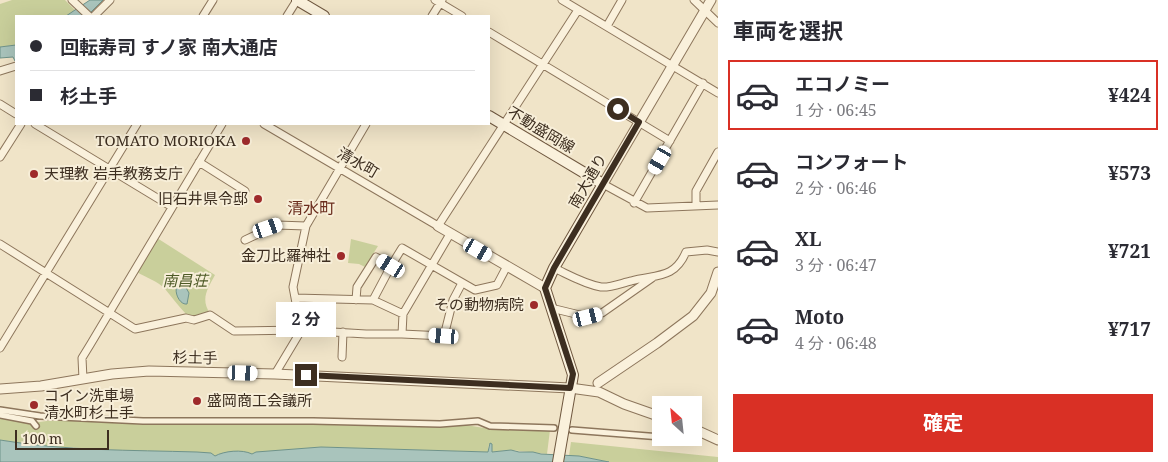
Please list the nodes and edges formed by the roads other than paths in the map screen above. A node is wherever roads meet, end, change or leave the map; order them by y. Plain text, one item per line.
1 (72, 0) edge
2 (110, 0) edge
3 (213, 0) edge
4 (297, 0) edge
5 (562, 0) edge
6 (622, 0) edge
7 (694, 0) edge
8 (711, 0) edge
9 (439, 1) edge
10 (578, 10) junction
11 (704, 10) junction
12 (88, 15) edge
13 (95, 15) edge
14 (204, 15) edge
15 (288, 15) edge
16 (322, 15) edge
17 (432, 15) edge
18 (460, 15) edge
19 (718, 24) edge
20 (607, 26) junction
21 (490, 33) edge
22 (542, 64) junction
23 (673, 65) junction
24 (15, 66) edge
25 (0, 71) edge
26 (703, 84) junction
27 (718, 92) edge
28 (0, 104) edge
29 (15, 113) edge
30 (490, 117) edge
31 (639, 122) junction
32 (503, 124) junction
33 (20, 125) edge
34 (38, 125) edge
35 (136, 125) edge
36 (221, 125) edge
37 (266, 125) edge
38 (365, 125) edge
39 (670, 141) junction
40 (718, 152) edge
41 (0, 157) edge
42 (199, 162) junction
43 (339, 168) junction
44 (109, 169) junction
45 (603, 184) junction
46 (245, 191) dead end
47 (634, 203) junction
48 (696, 206) junction
49 (718, 206) edge
50 (172, 207) junction
51 (306, 226) junction
52 (438, 226) junction
53 (450, 234) junction
54 (245, 240) dead end
55 (0, 244) edge
56 (718, 252) edge
57 (391, 266) junction
58 (431, 266) junction
59 (507, 266) junction
60 (554, 268) junction
61 (718, 272) edge
62 (46, 273) junction
63 (652, 278) junction
64 (462, 284) junction
65 (545, 288) junction
66 (714, 295) edge
67 (295, 298) junction
68 (356, 300) junction
69 (373, 300) junction
70 (551, 308) junction
71 (108, 313) junction
72 (403, 314) junction
73 (300, 330) junction
74 (343, 332) junction
75 (402, 334) junction
76 (0, 348) edge
77 (342, 357) dead end
78 (275, 374) junction
79 (84, 378) junction
80 (598, 383) junction
81 (1, 388) edge
82 (570, 388) junction
83 (582, 390) junction
84 (604, 394) junction
85 (0, 410) edge
86 (652, 414) edge
87 (0, 415) edge
88 (36, 426) dead end
89 (554, 428) dead end
90 (572, 430) dead end
91 (702, 433) edge
92 (652, 436) edge
93 (718, 440) edge
94 (558, 462) edge

1 - 12 street
2 - 13 street
3 - 14 street
4 - 15 street
4 - 16 main road
5 - 10 street
6 - 20 street
7 - 11 street
8 - 11 street, 南大通り
9 - 17 street
9 - 18 street
10 - 20 street
10 - 22 street
11 - 19 street
11 - 23 street, 南大通り
20 - 23 street
21 - 22 street
22 - 31 street
22 - 32 street
23 - 26 street
23 - 31 street, 南大通り
24 - 25 street
26 - 27 street
26 - 39 street
28 - 29 street
30 - 32 main road, 不動盛岡線
31 - 39 street
31 - 45 street, 南大通り
32 - 45 main road, 不動盛岡線
32 - 52 street
33 - 41 street
34 - 44 street
35 - 44 street
36 - 42 street
37 - 43 street, 清水町
38 - 43 street
39 - 47 street
40 - 48 street
42 - 46 street
42 - 50 street
43 - 51 street
43 - 52 street, 清水町
44 - 50 street
44 - 62 street
45 - 47 street
45 - 60 main road, 南大通り
47 - 48 street
48 - 49 street
50 - 71 street
51 - 54 street
51 - 67 street
52 - 53 street
53 - 58 street
53 - 59 street
55 - 62 street
56 - 63 street
57 - 58 street
57 - 68 street
57 - 69 street
58 - 64 street
58 - 72 street
59 - 64 street
59 - 65 street
60 - 63 street
60 - 65 main road, 南大通り
61 - 66 street
62 - 71 street
62 - 76 street
63 - 70 street
64 - 75 street
65 - 70 main road
66 - 80 street
67 - 68 street
67 - 73 street
68 - 69 street
69 - 72 street
70 - 82 main road
71 - 73 street
71 - 79 street
72 - 75 street
73 - 74 street
73 - 78 street
74 - 75 street
74 - 77 street
78 - 79 street, 杉土手
78 - 82 street, 杉土手
79 - 81 street, 杉土手
80 - 83 street
80 - 84 street
82 - 83 street, 杉土手
82 - 94 main road
83 - 84 street, 杉土手
84 - 86 street, 杉土手
85 - 89 street
87 - 88 street
90 - 92 street
91 - 93 street

